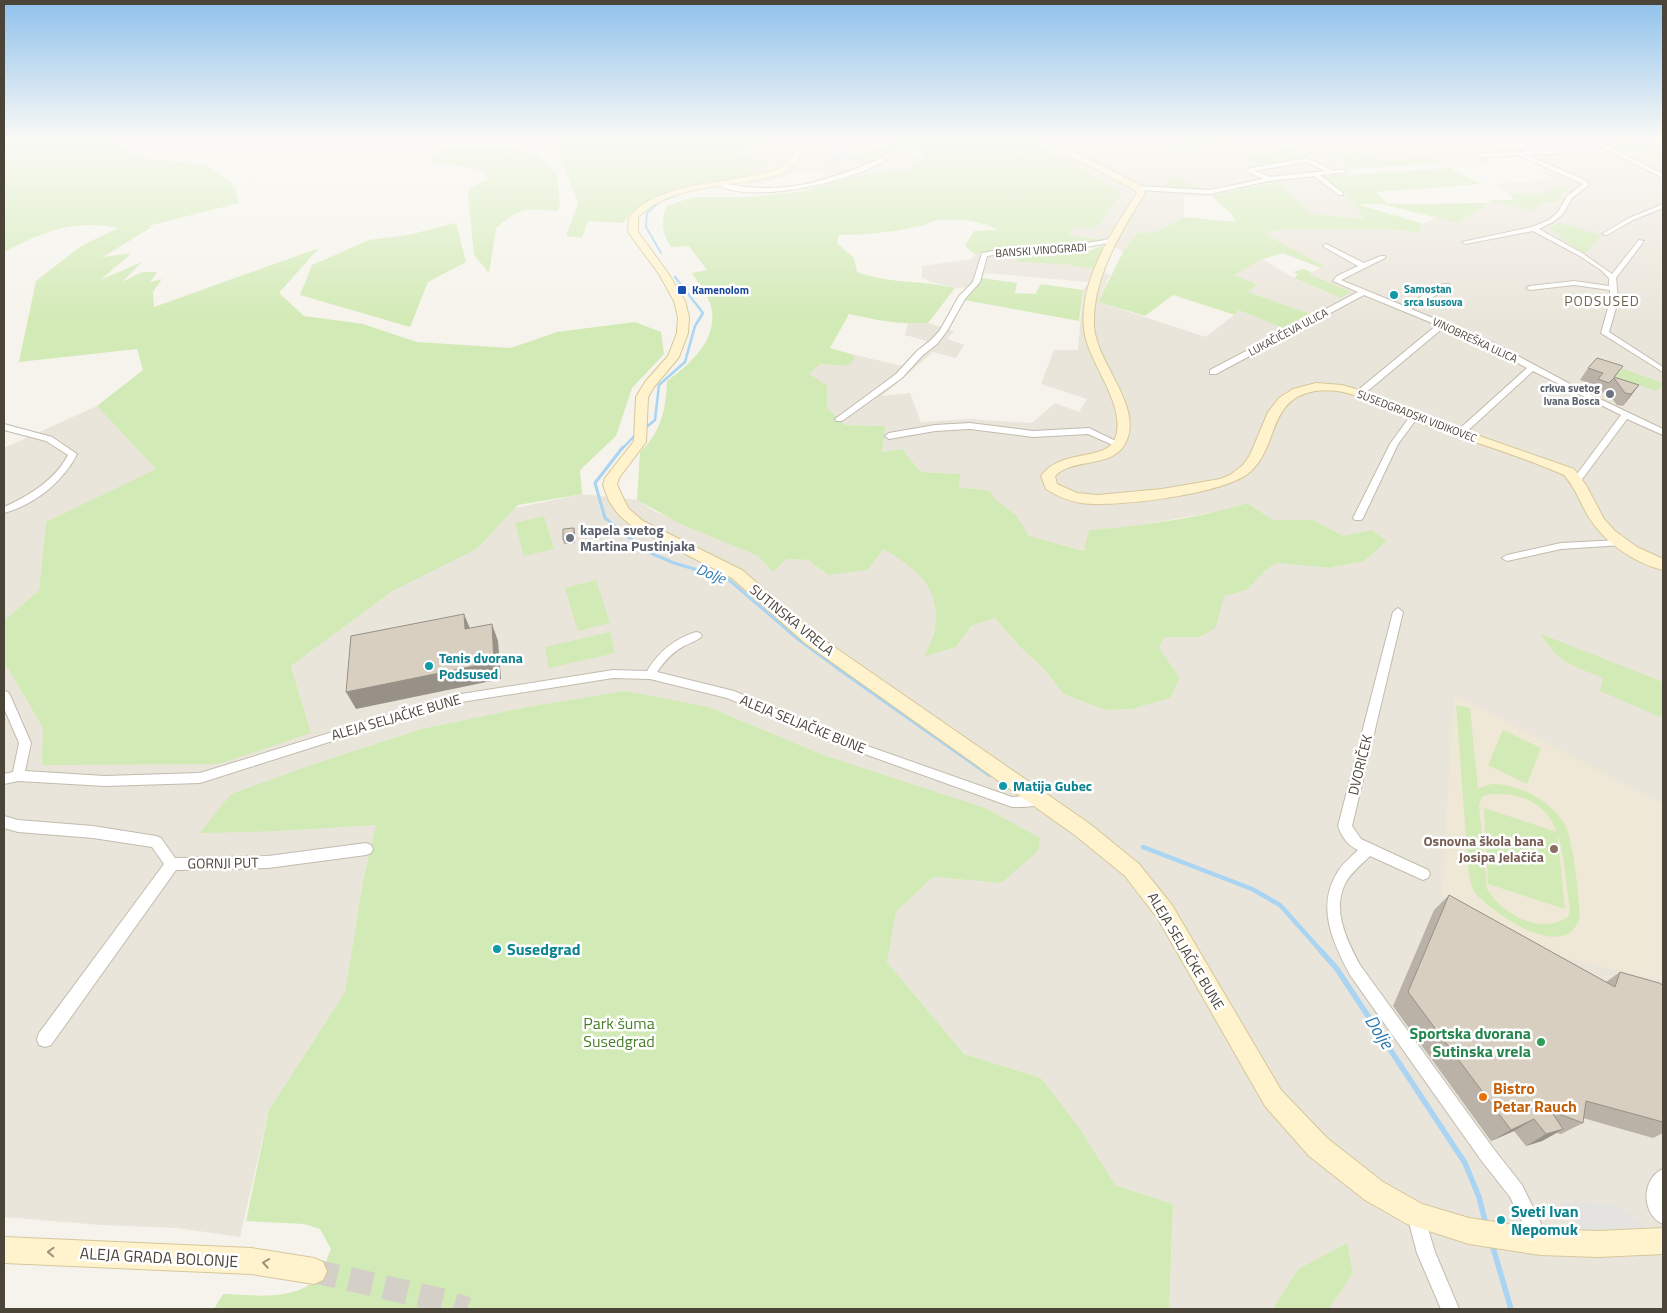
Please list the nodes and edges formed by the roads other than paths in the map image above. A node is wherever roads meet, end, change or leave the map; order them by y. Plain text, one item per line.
1 (651, 201) edge
2 (1135, 201) edge
3 (1566, 201) edge
4 (1663, 206) edge
5 (1534, 229) junction
6 (1605, 234) dead end
7 (1113, 240) junction
8 (1641, 241) dead end
9 (1465, 242) dead end
10 (1326, 246) dead end
11 (1383, 257) dead end
12 (1362, 266) junction
13 (1612, 278) junction
14 (1446, 286) dead end
15 (1530, 288) dead end
16 (1614, 289) junction
17 (1362, 293) junction
18 (1405, 309) junction
19 (1443, 324) junction
20 (1532, 367) junction
21 (1663, 370) edge
22 (1214, 372) dead end
23 (1361, 392) junction
24 (1625, 416) junction
25 (1414, 417) junction
26 (839, 418) dead end
27 (4, 427) edge
28 (642, 431) joint
29 (1663, 432) edge
30 (1460, 434) junction
31 (889, 436) dead end
32 (1118, 444) junction
33 (1578, 480) junction
34 (4, 510) edge
35 (1358, 518) dead end
36 (1619, 542) junction
37 (1507, 558) dead end
38 (1662, 562) edge
39 (1398, 612) dead end
40 (696, 636) dead end
41 (650, 676) junction
42 (4, 695) edge
43 (18, 776) junction
44 (4, 779) edge
45 (1040, 799) junction
46 (4, 822) edge
47 (366, 849) dead end
48 (1368, 849) junction
49 (172, 864) junction
50 (1423, 874) dead end
51 (44, 1039) dead end
52 (1663, 1178) edge
53 (1416, 1215) junction
54 (1663, 1215) edge
55 (1663, 1241) edge
56 (1540, 1242) junction
57 (4, 1250) edge
58 (314, 1271) tunnel mouth
59 (1450, 1309) edge

1 - 28 street, SUTINSKA VRELA
2 - 7 street, BANSKI VINOGRADI
3 - 5 street
4 - 6 street
5 - 9 street
5 - 13 street
7 - 26 street, BANSKI VINOGRADI
7 - 32 street, BANSKI VINOGRADI
8 - 13 street
10 - 12 street
11 - 12 street, VINOBREŠKA ULICA
12 - 17 street, VINOBREŠKA ULICA
13 - 16 street
14 - 18 street
15 - 16 street
16 - 21 street
17 - 18 street, VINOBREŠKA ULICA
17 - 22 street, LUKAČIĆEVA ULICA
18 - 19 street, VINOBREŠKA ULICA
19 - 20 street, VINOBREŠKA ULICA
19 - 23 street
20 - 24 street, VINOBREŠKA ULICA
20 - 30 street
23 - 25 street, SUSEDGRADSKI VIDIKOVEC
23 - 32 street, SUSEDGRADSKI VIDIKOVEC
24 - 29 street, VINOBREŠKA ULICA
24 - 33 street
25 - 30 street, SUSEDGRADSKI VIDIKOVEC
25 - 35 street
27 - 34 street
28 - 45 street, SUTINSKA VRELA
30 - 33 street, SUSEDGRADSKI VIDIKOVEC
31 - 32 street
33 - 36 street, SUSEDGRADSKI VIDIKOVEC
36 - 37 street
36 - 38 street, SUSEDGRADSKI VIDIKOVEC
39 - 48 street, DVORIČEK
40 - 41 street
41 - 43 street, ALEJA SELJAČKE BUNE
41 - 45 street, ALEJA SELJAČKE BUNE
42 - 43 street
43 - 44 street, ALEJA SELJAČKE BUNE
45 - 53 street, ALEJA SELJAČKE BUNE
46 - 49 street, GORNJI PUT
47 - 49 street, GORNJI PUT
48 - 50 street, DVORIČEK
48 - 56 street
49 - 51 street
52 - 54 street
53 - 56 street, ALEJA SELJAČKE BUNE
53 - 59 street
55 - 56 street, ALEJA SELJAČKE BUNE
58 -> 57 street, ALEJA GRADA BOLONJE

